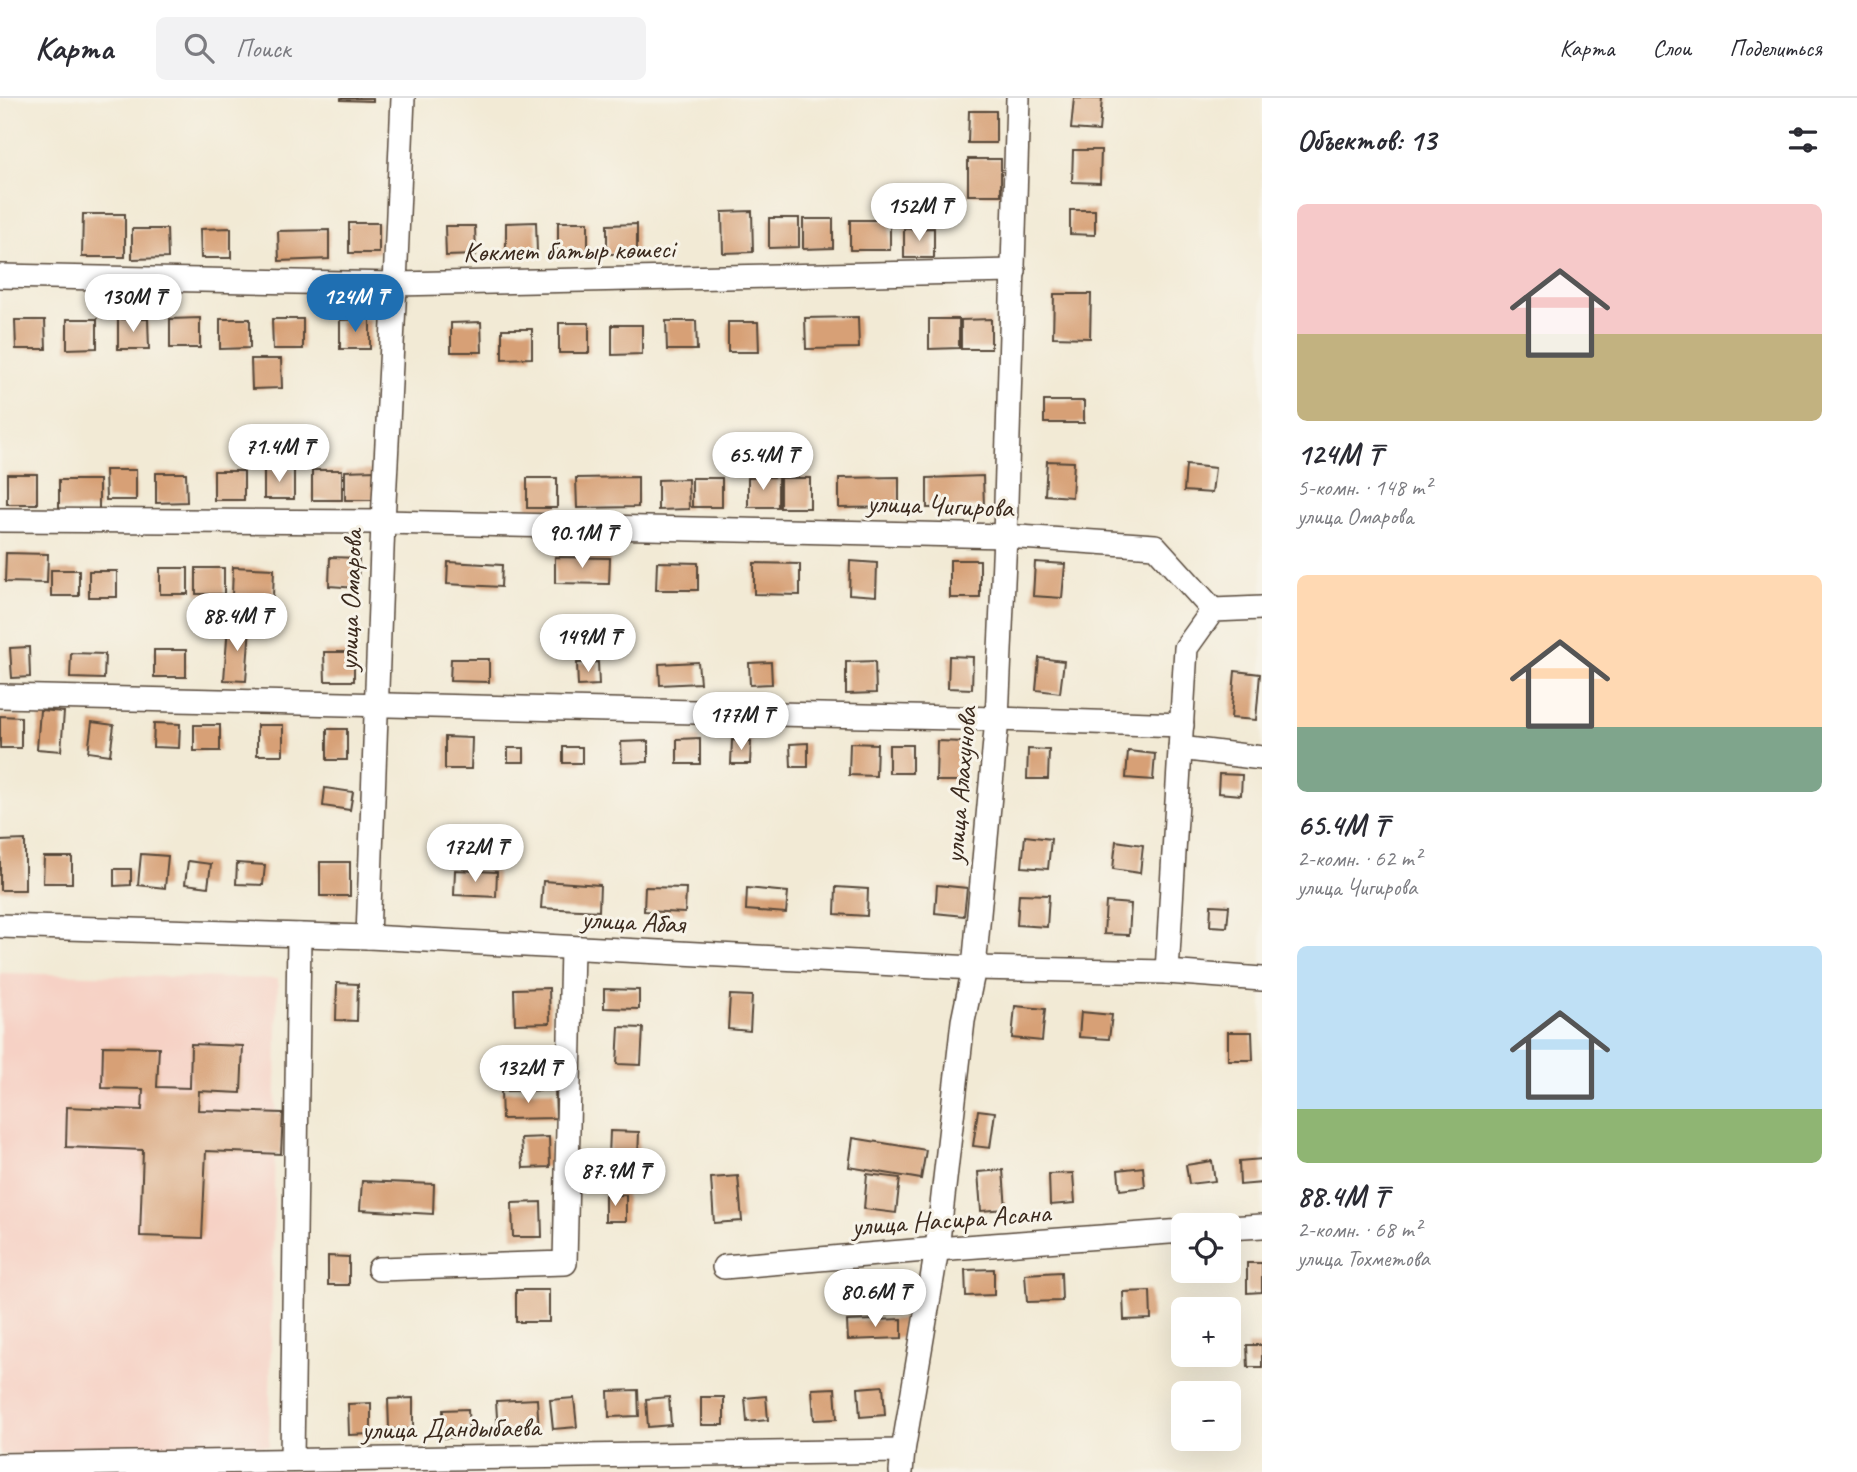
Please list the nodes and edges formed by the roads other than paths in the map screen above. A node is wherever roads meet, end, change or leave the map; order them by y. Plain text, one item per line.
1 (402, 98) edge
2 (1018, 98) edge
3 (1014, 271) junction
4 (0, 275) edge
5 (395, 284) junction
6 (0, 520) edge
7 (383, 522) junction
8 (1005, 536) junction
9 (1262, 608) edge
10 (1213, 610) junction
11 (0, 696) edge
12 (376, 706) junction
13 (997, 719) junction
14 (1182, 725) junction
15 (1180, 748) junction
16 (1262, 758) edge
17 (0, 926) edge
18 (299, 935) junction
19 (368, 937) junction
20 (572, 948) junction
21 (974, 968) junction
22 (1167, 972) junction
23 (1262, 979) edge
24 (1262, 1226) edge
25 (1241, 1227) edge
26 (1171, 1232) edge
27 (937, 1249) junction
28 (724, 1266) dead end
29 (379, 1269) dead end
30 (292, 1460) junction
31 (902, 1461) edge
32 (0, 1465) edge

1 - 5 street, улица Омарова
2 - 3 street, улица Алахунова
3 - 5 street, Көкмет батыр көшесі
3 - 8 street, улица Алахунова
4 - 5 street, Көкмет батыр көшесі
5 - 7 street, улица Омарова
6 - 7 street, улица Чигирова
7 - 8 street, улица Чигирова
7 - 12 street, улица Омарова
8 - 10 street, улица Чигирова
8 - 13 street, улица Алахунова
9 - 10 street
10 - 14 street
11 - 12 street
12 - 13 street
12 - 19 street, улица Омарова
13 - 14 street
13 - 21 street, улица Алахунова
14 - 15 street
15 - 16 street
15 - 22 street
17 - 18 street, улица Абая
18 - 19 street, улица Абая
18 - 30 street
19 - 20 street, улица Абая
20 - 21 street, улица Абая
20 - 29 street
21 - 22 street, улица Абая
21 - 27 street, улица Алахунова
22 - 23 street, улица Абая
24 - 25 street
26 - 27 street, улица Насира Асана
27 - 28 street, улица Насира Асана
27 - 31 street, улица Алахунова
30 - 31 street, улица Дандыбаева
30 - 32 street, улица Дандыбаева

